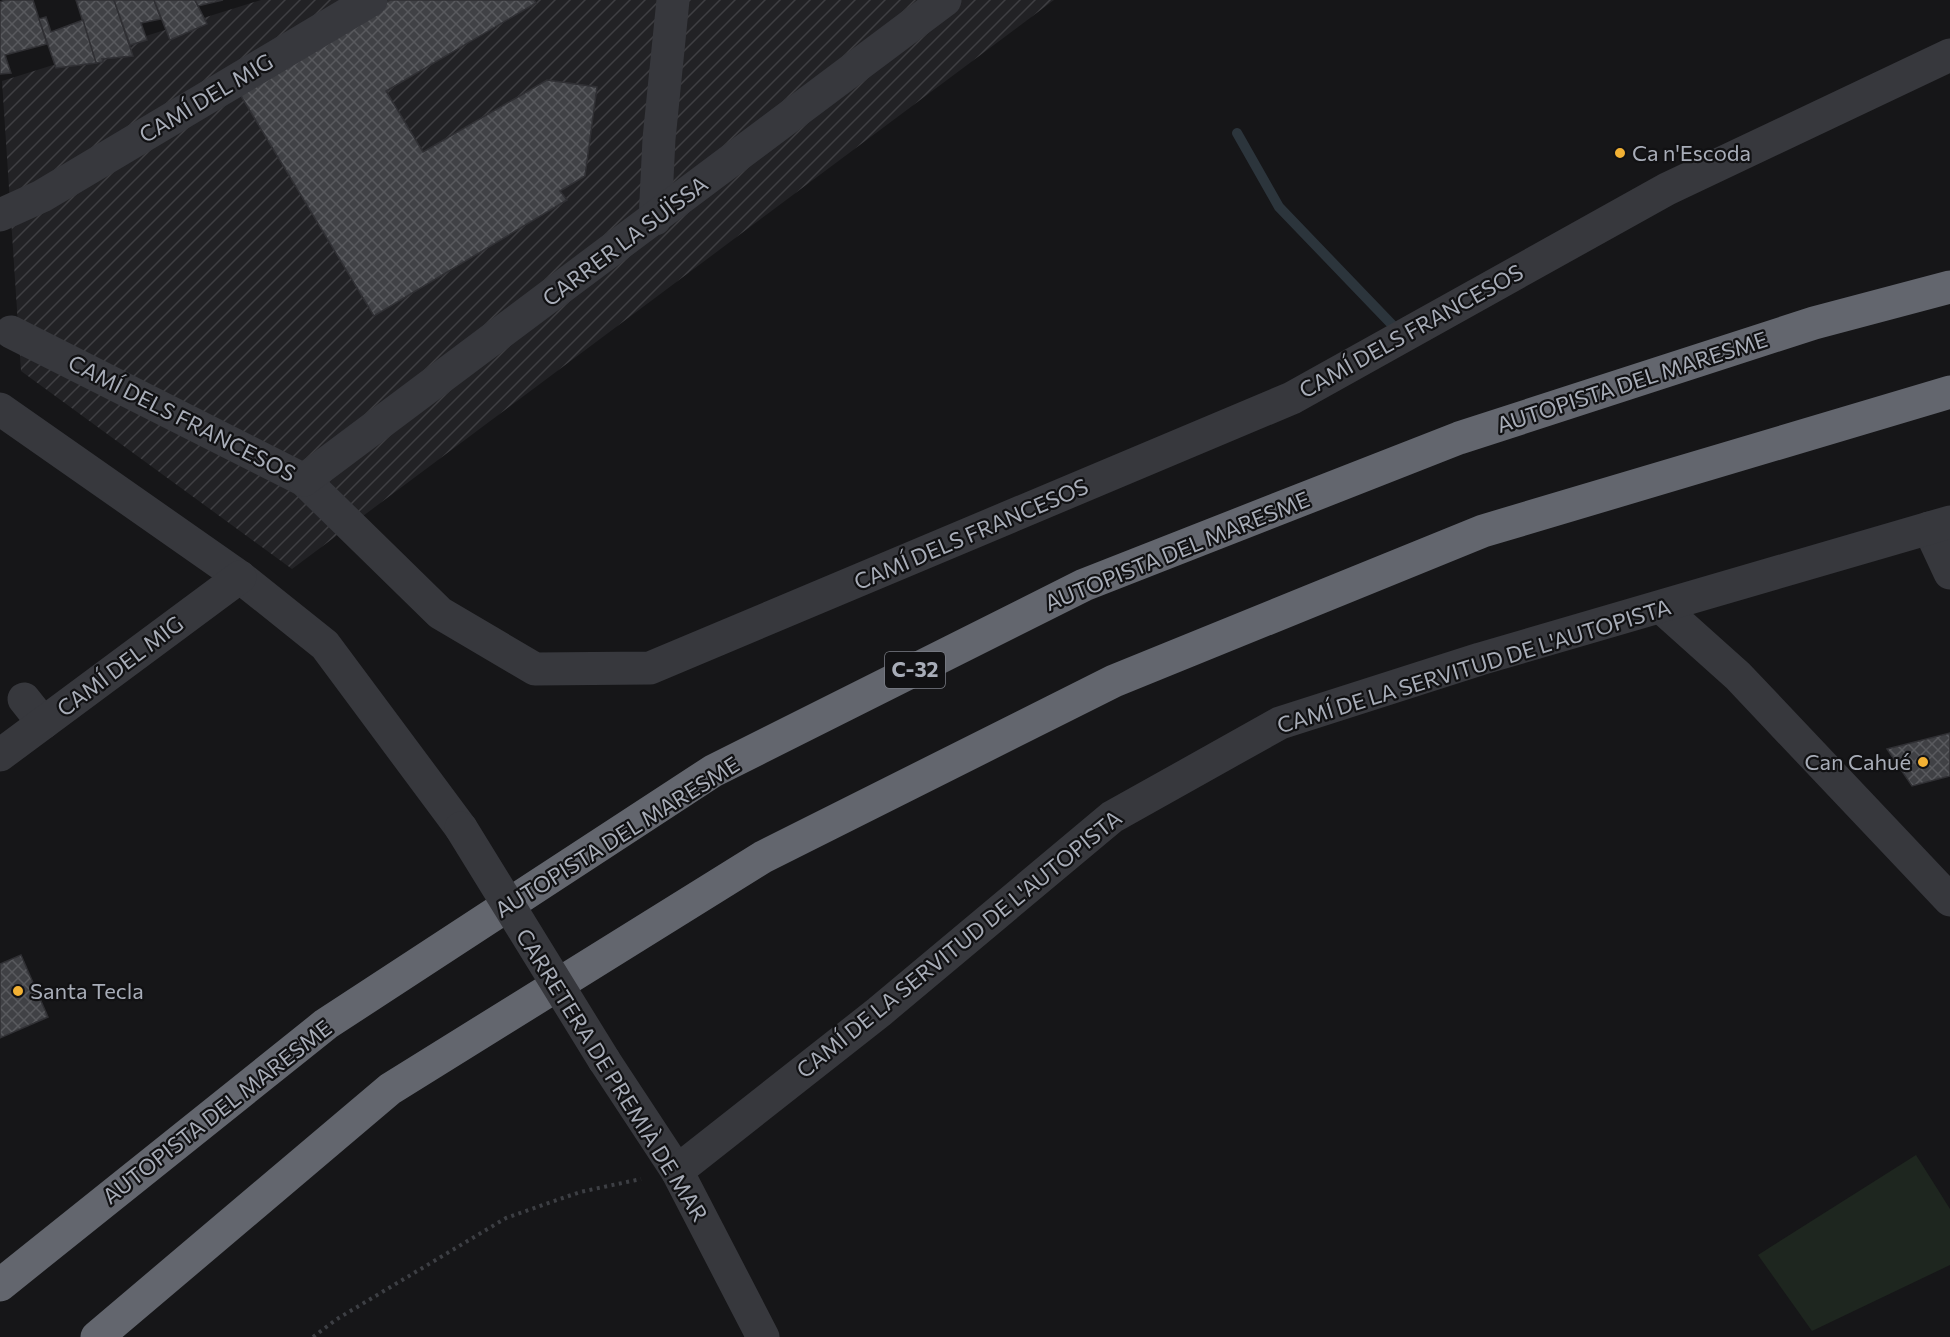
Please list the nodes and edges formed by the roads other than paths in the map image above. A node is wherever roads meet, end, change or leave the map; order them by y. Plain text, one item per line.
1 (371, 0) edge
2 (673, 0) edge
3 (945, 0) edge
4 (1950, 55) edge
5 (42, 196) junction
6 (0, 215) edge
7 (655, 219) junction
8 (0, 231) edge
9 (1950, 287) edge
10 (11, 332) dead end
11 (1950, 392) edge
12 (0, 409) edge
13 (304, 480) junction
14 (1940, 525) edge
15 (1950, 573) edge
16 (240, 577) junction
17 (1661, 607) junction
18 (0, 755) edge
19 (1950, 900) edge
20 (677, 1172) junction
21 (0, 1285) edge
22 (97, 1337) edge
23 (763, 1337) edge

1 - 5 street, CAMÍ DEL MIG
2 - 7 street
3 - 7 street, CARRER LA SUÏSSA
4 - 13 street, CAMÍ DELS FRANCESOS
5 - 6 street, CAMÍ DEL MIG
5 - 8 street, CAMÍ DEL MIG
7 - 13 street, CARRER LA SUÏSSA
9 - 21 highway, AUTOPISTA DEL MARESME / C-32
10 - 13 street, CAMÍ DELS FRANCESOS
11 - 22 highway
12 - 16 street, CARRETERA DE PREMIÀ DE MAR
14 - 15 street
14 - 17 street, CAMÍ DE LA SERVITUD DE L'AUTOPISTA
16 - 18 street, CAMÍ DEL MIG
16 - 20 street, CARRETERA DE PREMIÀ DE MAR, bridge
17 - 19 street
17 - 20 street, CAMÍ DE LA SERVITUD DE L'AUTOPISTA
20 - 23 street, CARRETERA DE PREMIÀ DE MAR

